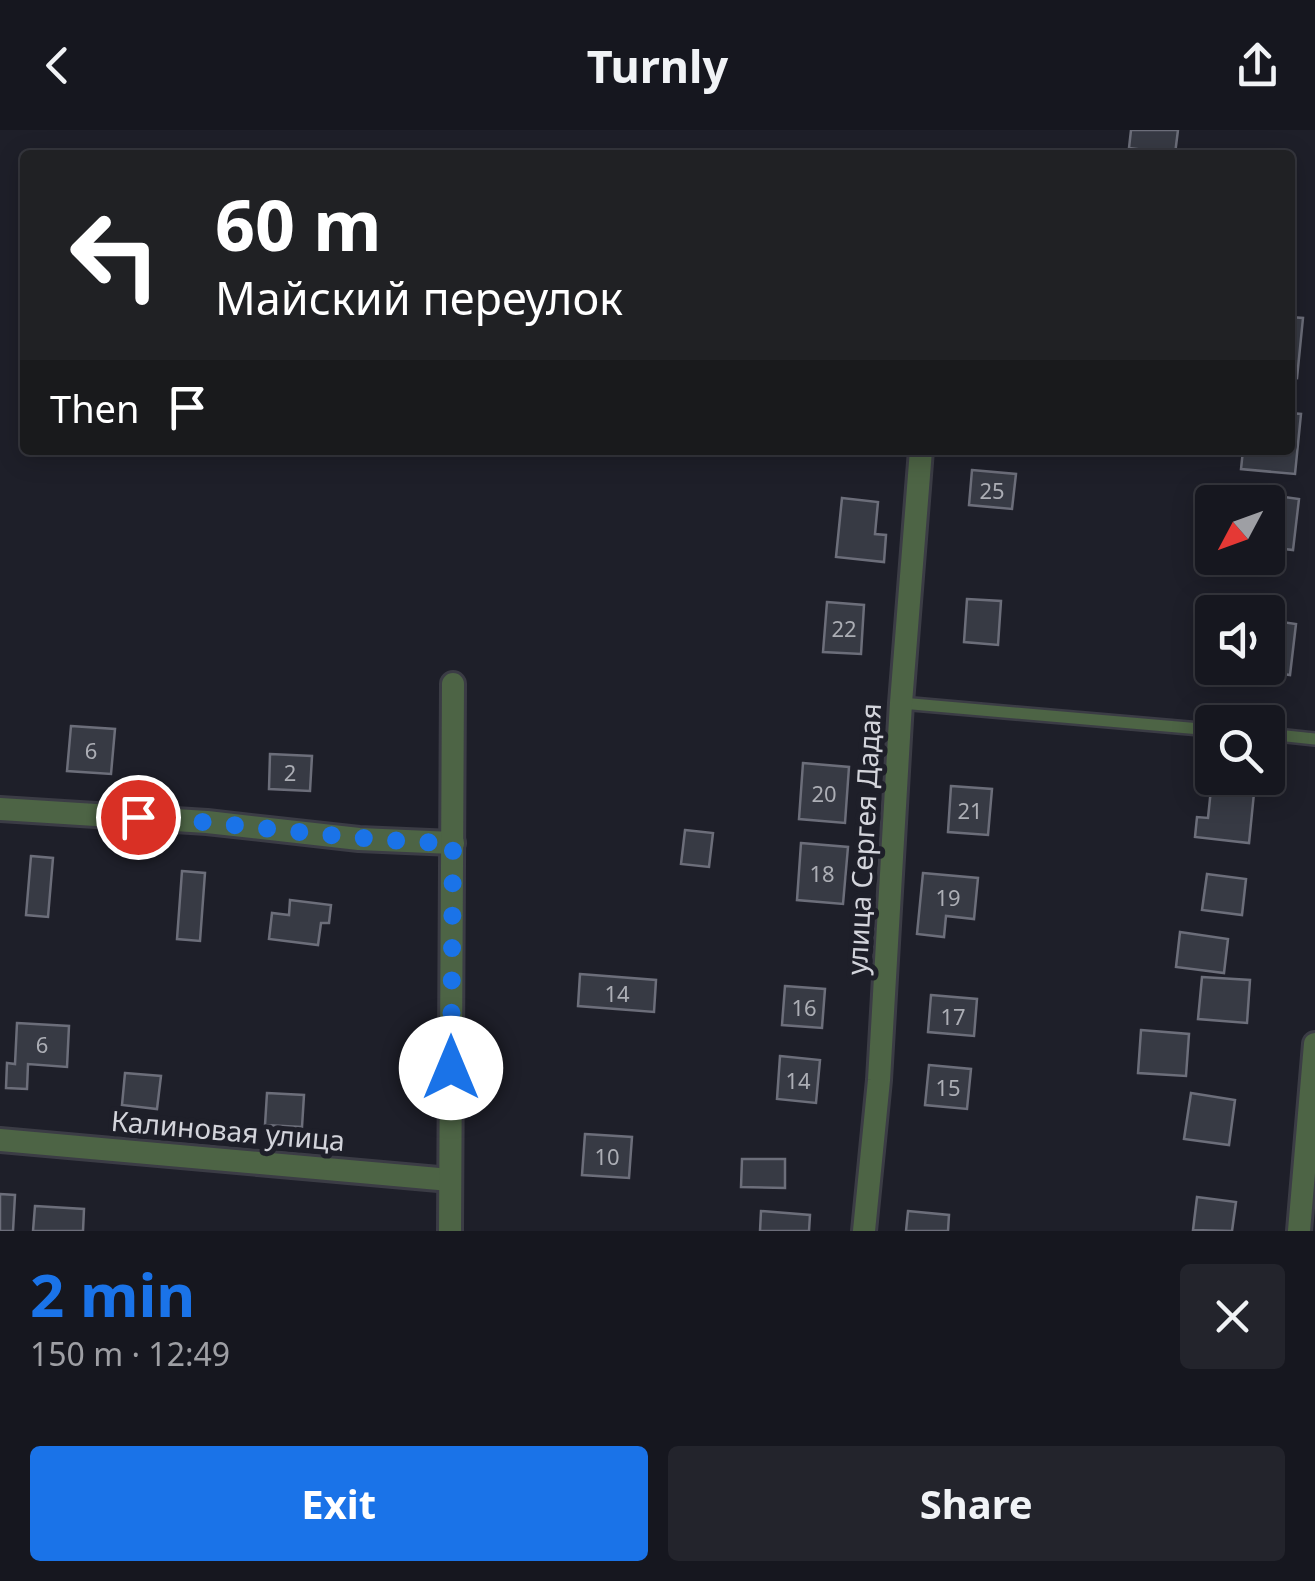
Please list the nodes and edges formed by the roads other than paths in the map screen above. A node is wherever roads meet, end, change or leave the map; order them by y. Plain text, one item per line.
1 (921, 455) edge
2 (453, 684) dead end
3 (901, 703) junction
4 (1195, 729) edge
5 (1285, 735) edge
6 (1315, 738) edge
7 (0, 808) edge
8 (453, 843) junction
9 (1315, 1044) edge
10 (0, 1140) edge
11 (450, 1180) junction
12 (450, 1231) edge
13 (864, 1231) edge
14 (1300, 1231) edge

1 - 3 street, улица Сергея Дадая
2 - 8 street
3 - 4 lane
3 - 13 street, улица Сергея Дадая
5 - 6 lane
7 - 8 street
8 - 11 street
9 - 14 street
10 - 11 street, Калиновая улица
11 - 12 street

